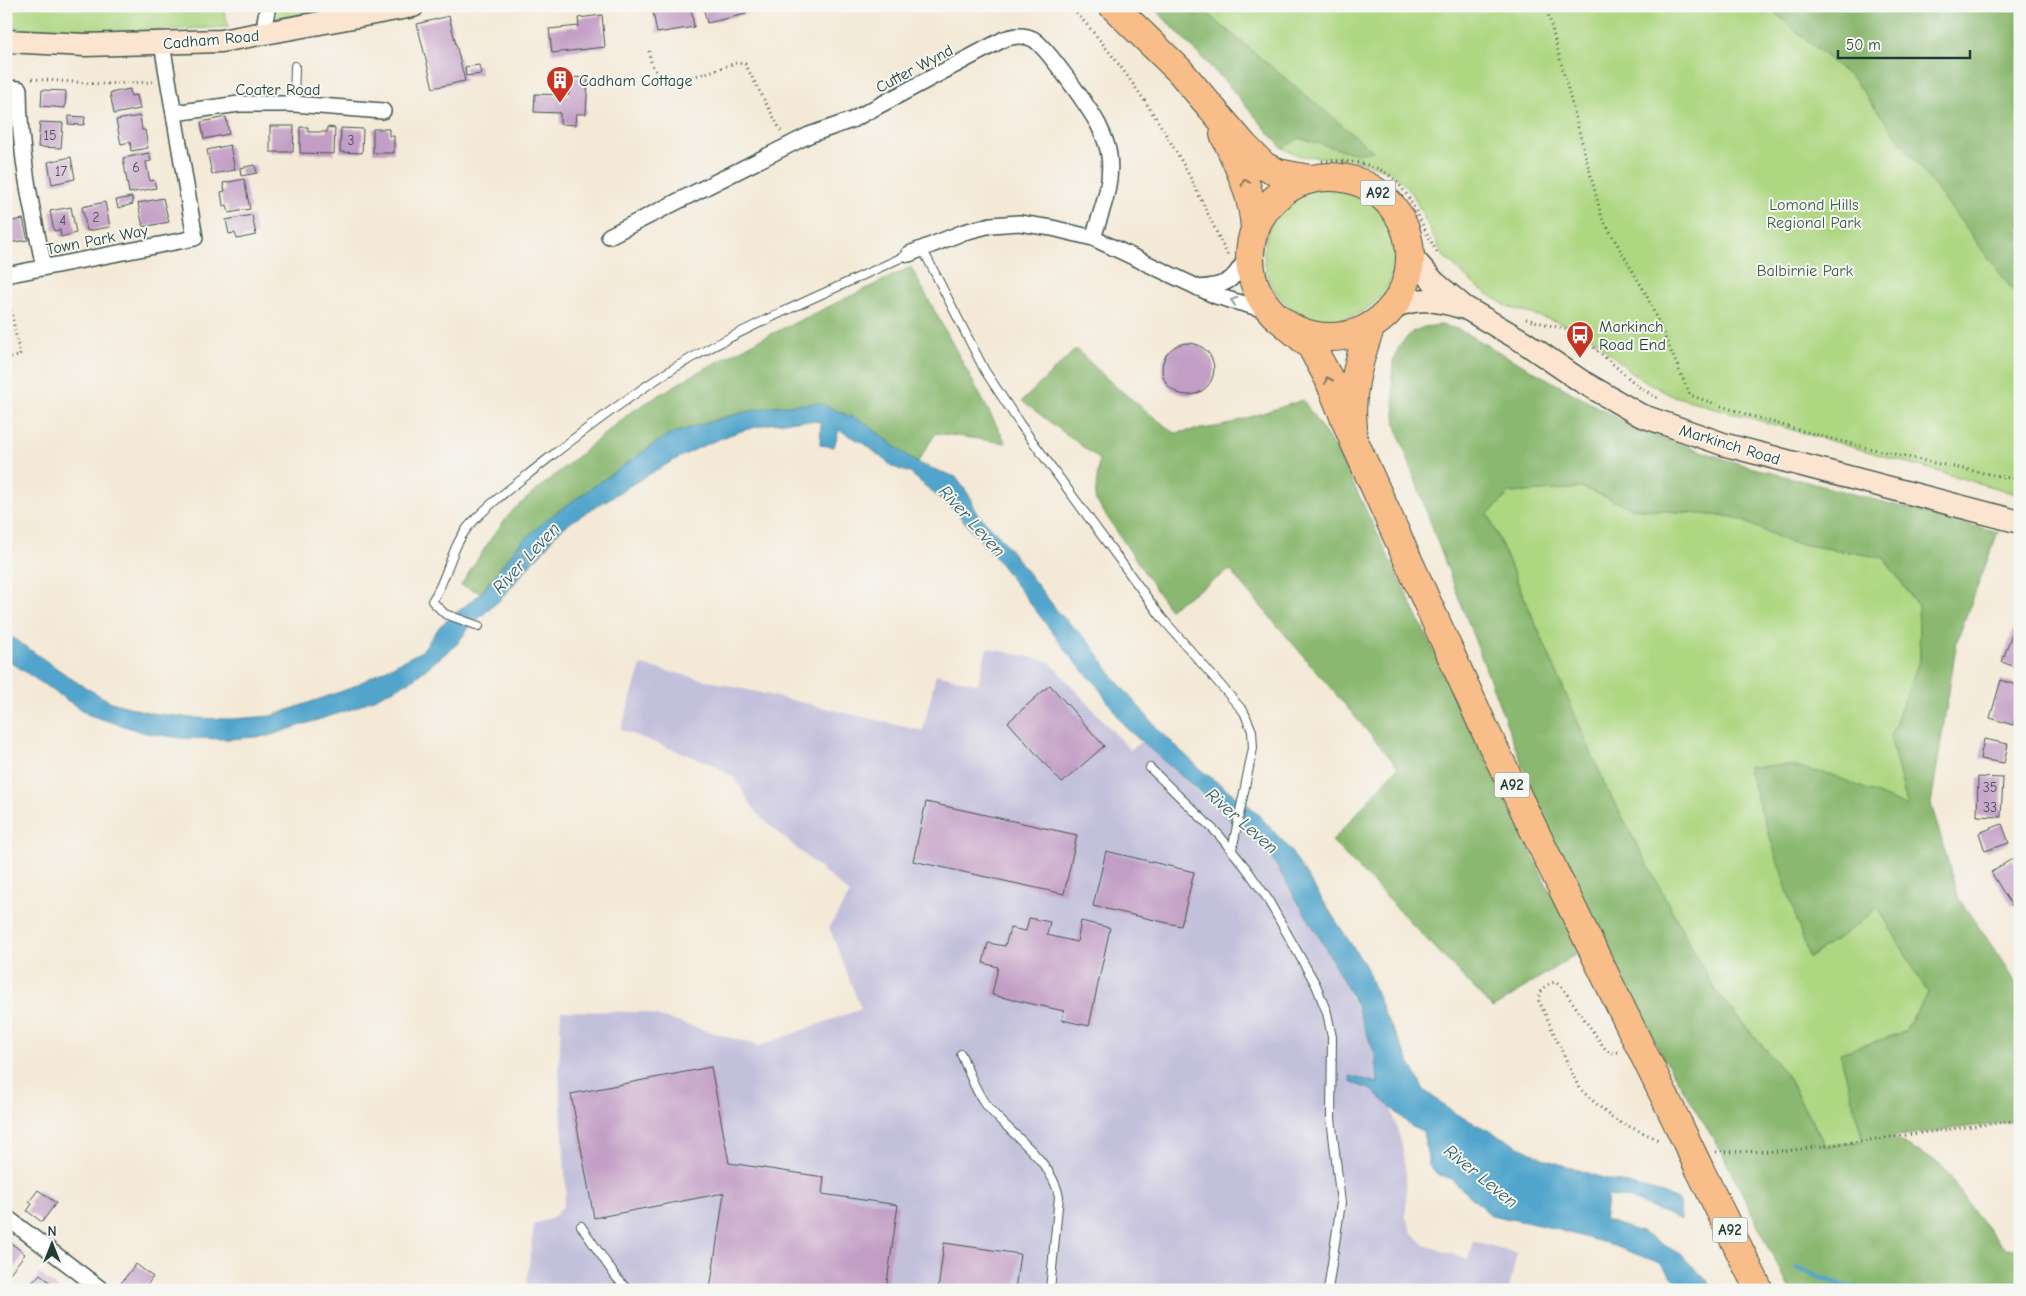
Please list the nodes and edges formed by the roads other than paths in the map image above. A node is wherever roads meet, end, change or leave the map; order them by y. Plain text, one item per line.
1 (410, 6) edge
2 (1113, 6) edge
3 (6, 41) edge
4 (162, 44) junction
5 (295, 66) dead end
6 (6, 88) edge
7 (294, 104) junction
8 (1209, 104) junction
9 (383, 111) dead end
10 (174, 113) junction
11 (1313, 170) junction
12 (609, 236) dead end
13 (1093, 238) junction
14 (1246, 245) junction
15 (915, 251) junction
16 (1411, 256) junction
17 (44, 267) junction
18 (6, 275) edge
19 (1197, 288) junction
20 (1393, 308) junction
21 (1464, 308) junction
22 (1278, 317) junction
23 (1371, 326) junction
24 (1354, 442) junction
25 (2020, 522) edge
26 (478, 626) dead end
27 (1150, 768) dead end
28 (1232, 850) junction
29 (961, 1054) dead end
30 (6, 1217) edge
31 (581, 1226) dead end
32 (102, 1290) edge
33 (628, 1290) edge
34 (1050, 1290) edge
35 (1328, 1290) edge
36 (1759, 1290) edge

1 - 4 main road, Cadham Road
2 - 8 highway, A92
3 - 4 main road, Cadham Road
4 - 10 street
5 - 7 lane
6 - 17 street
7 - 9 street, Coater Road
7 - 10 street, Coater Road
8 - 11 highway, A92
14 -> 8 highway, A92
10 - 17 street, Town Park Way
11 - 14 highway, A92
11 - 16 highway, A92
12 - 13 street, Cutter Wynd
13 - 15 street
13 - 19 street
14 - 19 street
14 - 22 highway, A92
15 - 26 lane
15 - 28 lane
16 - 20 highway, A92
16 - 21 main road, Markinch Road
17 - 18 street, Town Park Way
22 -> 19 street
20 - 21 main road, Markinch Road
20 - 23 highway, A92
21 - 25 main road, Markinch Road
22 - 23 highway, A92
24 -> 22 highway, A92
23 - 24 highway, A92
24 - 36 highway, A92, bridge
27 - 28 lane
28 - 35 lane
29 - 34 lane
30 - 32 street
31 - 33 lane

